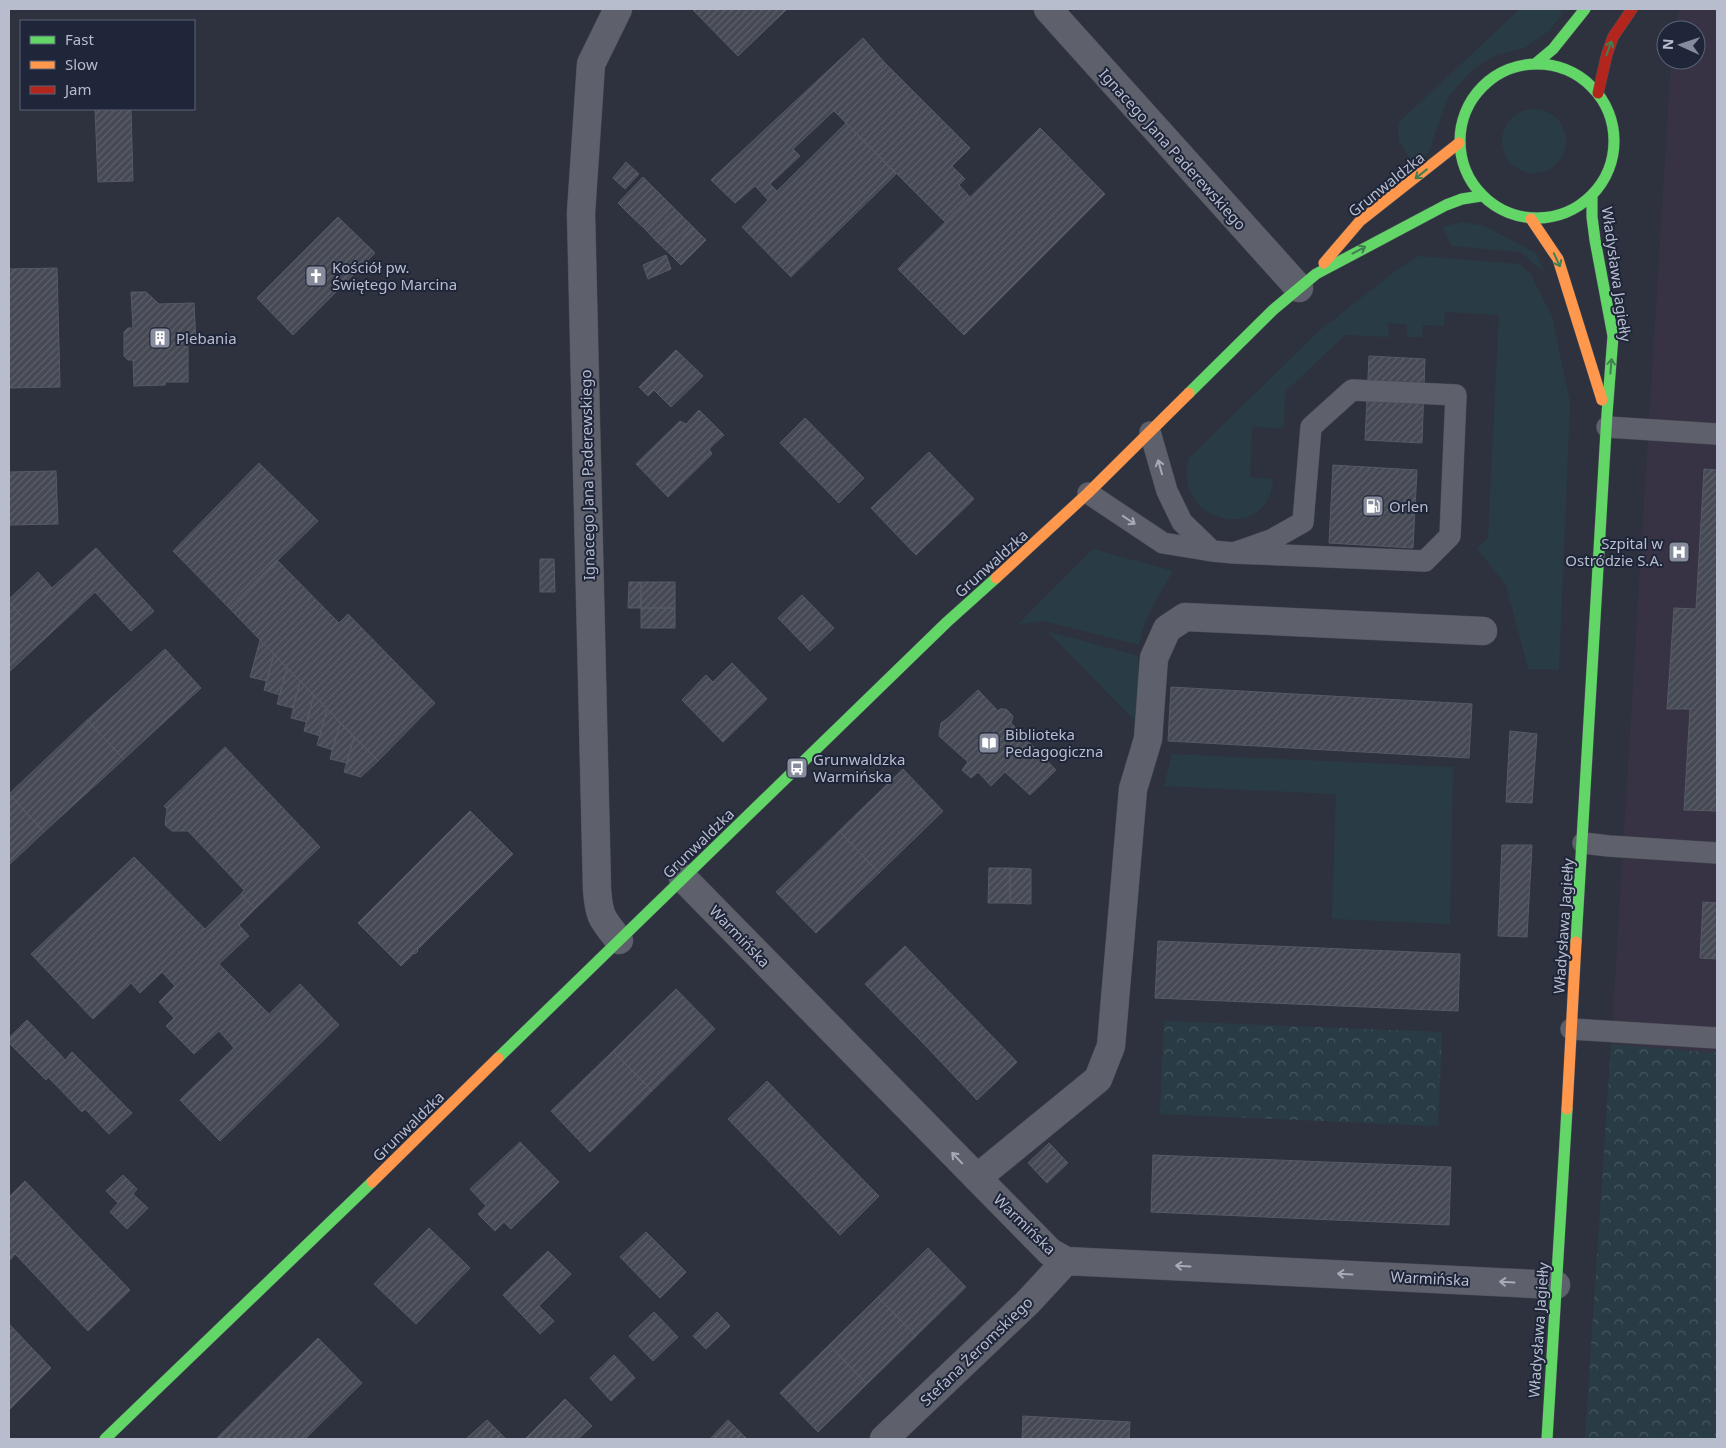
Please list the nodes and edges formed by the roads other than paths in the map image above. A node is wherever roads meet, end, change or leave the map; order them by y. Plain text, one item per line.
1 (618, 9) edge
2 (1048, 9) edge
3 (1586, 9) edge
4 (1632, 9) edge
5 (1535, 64) junction
6 (1598, 93) junction
7 (1459, 144) junction
8 (1481, 196) junction
9 (1592, 197) junction
10 (1531, 219) junction
11 (1308, 281) junction
12 (1607, 420) junction
13 (1150, 432) junction
14 (1717, 434) edge
15 (1088, 493) junction
16 (1212, 552) junction
17 (1234, 553) junction
18 (1483, 630) dead end
19 (1583, 843) junction
20 (1717, 853) edge
21 (683, 878) junction
22 (619, 940) junction
23 (1571, 1029) junction
24 (1717, 1038) edge
25 (977, 1178) junction
26 (1066, 1261) junction
27 (1556, 1285) junction
28 (105, 1439) edge
29 (884, 1439) edge
30 (1546, 1439) edge

1 - 22 street, Ignacego Jana Paderewskiego
2 - 11 street, Ignacego Jana Paderewskiego
3 - 5 main road
6 -> 4 main road
5 - 6 main road
5 - 7 main road
6 - 9 main road
7 - 8 main road
7 -> 11 main road, Grunwaldzka
8 - 10 main road
11 -> 8 main road, Grunwaldzka
9 - 10 main road
12 -> 9 main road, Władysława Jagiełły
10 -> 12 main road, Władysława Jagiełły
11 - 13 main road, Grunwaldzka
12 - 14 lane
12 - 19 main road, Władysława Jagiełły
13 - 15 main road, Grunwaldzka
16 -> 13 lane
15 -> 16 lane
15 - 21 main road, Grunwaldzka
16 - 17 lane
17 - 17 lane
18 - 25 street
19 - 20 lane
19 - 23 main road, Władysława Jagiełły
21 - 22 main road, Grunwaldzka
25 -> 21 street, Warmińska
22 - 28 main road, Grunwaldzka
23 - 24 lane
23 - 27 main road, Władysława Jagiełły
25 - 26 street, Warmińska
27 -> 26 street, Warmińska
26 - 29 street, Stefana Żeromskiego
27 - 30 main road, Władysława Jagiełły

